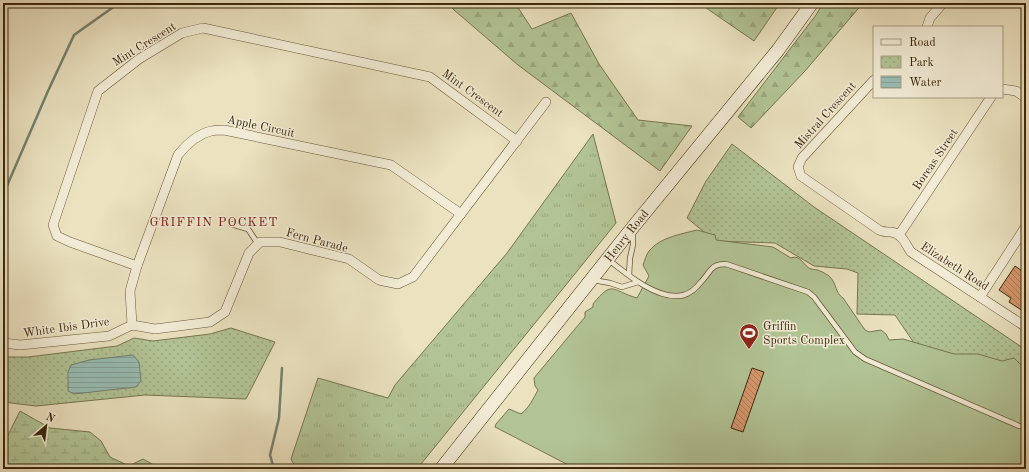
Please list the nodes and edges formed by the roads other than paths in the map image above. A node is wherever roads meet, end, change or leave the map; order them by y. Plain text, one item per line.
1 (812, 3) edge
2 (943, 3) edge
3 (927, 26) edge
4 (873, 81) edge
5 (1003, 89) edge
6 (990, 98) edge
7 (1026, 98) edge
8 (546, 102) dead end
9 (517, 141) junction
10 (461, 214) junction
11 (231, 224) dead end
12 (1026, 226) edge
13 (632, 227) junction
14 (899, 235) junction
15 (258, 244) junction
16 (607, 259) junction
17 (137, 266) junction
18 (628, 275) junction
19 (591, 279) junction
20 (638, 282) junction
21 (980, 297) junction
22 (132, 325) junction
23 (1026, 327) edge
24 (3, 343) edge
25 (1019, 426) dead end
26 (442, 469) edge

1 - 13 main road, Henry Road
2 - 3 street
4 - 14 street, Mistral Crescent
5 - 7 street
6 - 14 street, Boreas Street
8 - 9 street, Fern Parade
9 - 10 street, Fern Parade
9 - 17 street, Mint Crescent
10 - 15 street, Fern Parade
10 - 17 street, Apple Circuit
11 - 15 lane
12 - 21 street
13 - 16 main road, Henry Road
13 - 18 lane
14 - 21 street, Elizabeth Road
15 - 22 street
16 - 18 lane
16 - 19 main road, Henry Road
17 - 22 street, Apple Circuit
18 - 20 lane
19 - 20 lane
19 - 26 main road, Henry Road
20 - 25 lane
21 - 23 street, Elizabeth Road
22 - 24 street, White Ibis Drive

